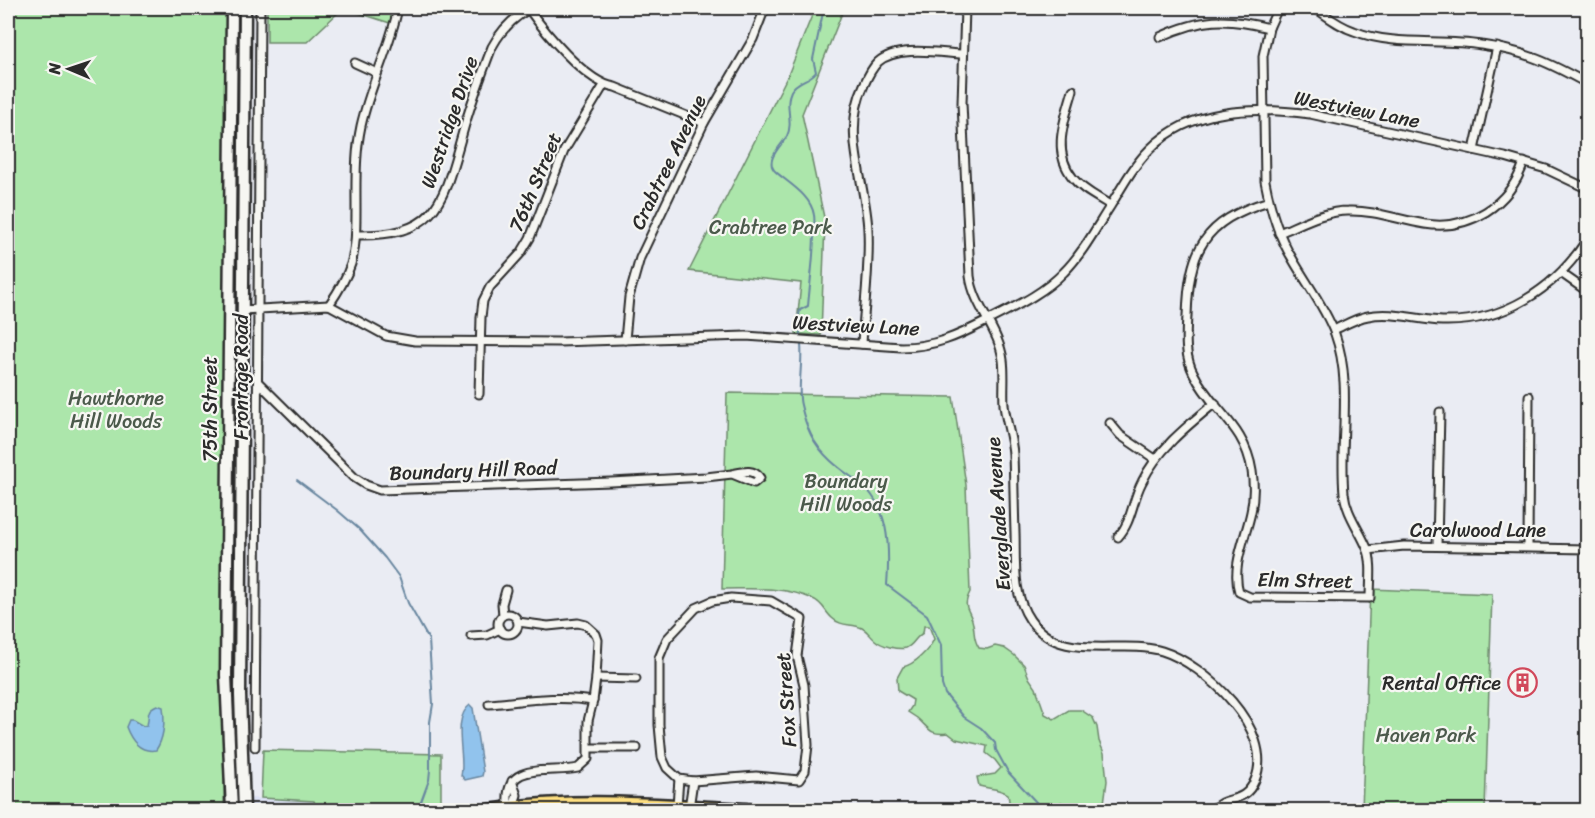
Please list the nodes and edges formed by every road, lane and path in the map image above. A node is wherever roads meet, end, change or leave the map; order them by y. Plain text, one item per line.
1 (232, 8) edge
2 (245, 8) edge
3 (260, 8) edge
4 (398, 8) edge
5 (528, 8) edge
6 (765, 8) edge
7 (965, 8) edge
8 (1278, 8) edge
9 (1315, 8) edge
10 (1269, 28) junction
11 (1160, 37) dead end
12 (1497, 47) junction
13 (963, 54) junction
14 (356, 63) dead end
15 (377, 73) junction
16 (1587, 84) edge
17 (603, 85) junction
18 (1073, 90) dead end
19 (1263, 111) junction
20 (704, 123) junction
21 (1474, 150) junction
22 (1524, 162) junction
23 (1587, 189) edge
24 (1269, 201) junction
25 (1110, 205) junction
26 (1279, 233) junction
27 (356, 235) junction
28 (1587, 238) edge
29 (1561, 273) junction
30 (1587, 292) edge
31 (329, 305) junction
32 (243, 310) junction
33 (258, 310) junction
34 (987, 320) junction
35 (1334, 330) junction
36 (625, 340) junction
37 (480, 342) junction
38 (862, 344) junction
39 (258, 382) junction
40 (479, 394) dead end
41 (1529, 396) dead end
42 (1215, 403) junction
43 (1440, 412) dead end
44 (1110, 423) dead end
45 (1155, 459) junction
46 (732, 474) dead end
47 (1118, 537) dead end
48 (1437, 546) junction
49 (1528, 547) junction
50 (1587, 549) edge
51 (1368, 550) junction
52 (506, 590) dead end
53 (503, 615) junction
54 (518, 622) junction
55 (500, 629) junction
56 (471, 636) dead end
57 (596, 678) junction
58 (636, 679) dead end
59 (593, 701) junction
60 (489, 704) dead end
61 (255, 747) dead end
62 (589, 748) junction
63 (637, 748) dead end
64 (679, 779) junction
65 (693, 782) junction
66 (513, 807) junction
67 (678, 807) edge
68 (689, 808) edge
69 (232, 810) edge
70 (244, 810) edge
71 (490, 810) edge
72 (766, 810) edge
73 (1213, 810) edge

1 - 69 main road, 75th Street
2 - 32 main road, 75th Street
3 - 33 street, Frontage Road
4 - 15 street
5 - 17 street
5 - 27 street, Westridge Drive
6 - 20 street, Crabtree Avenue
7 - 13 street, Everglade Avenue
8 - 10 street
9 - 12 street
10 - 11 street
10 - 19 street
12 - 16 street
12 - 21 street
13 - 34 street, Everglade Avenue
13 - 38 street
14 - 15 street
15 - 27 street
17 - 20 street
17 - 37 street, 76th Street
18 - 25 street
19 - 21 street, Westview Lane
19 - 24 street
19 - 25 street, Westview Lane
20 - 36 street, Crabtree Avenue
21 - 22 street, Westview Lane
22 - 23 street, Westview Lane
22 - 26 street
24 - 26 street
24 - 42 street
25 - 34 street, Westview Lane
26 - 35 street
27 - 31 street
28 - 29 street
29 - 30 street
29 - 35 street
31 - 33 street
31 - 37 street, Westview Lane
32 - 33 street
32 - 70 main road, 75th Street
33 - 39 street, Frontage Road
34 - 38 street, Westview Lane
34 - 73 street, Everglade Avenue
35 - 51 street
36 - 37 street, Westview Lane
36 - 38 street, Westview Lane
37 - 40 street, 76th Street
39 - 46 street, Boundary Hill Road
39 - 61 street, Frontage Road
41 - 49 street
42 - 45 street
42 - 51 street, Elm Street
43 - 48 street
44 - 45 street
45 - 47 street
48 - 49 street, Carolwood Lane
48 - 51 street, Carolwood Lane
49 - 50 street, Carolwood Lane
52 - 53 street
53 - 54 street
53 - 55 street
54 - 55 street
54 - 57 street
55 - 56 street
57 - 58 street
57 - 59 street
59 - 60 street
59 - 62 street
62 - 63 street
62 - 66 street
64 - 65 street
64 - 65 street, Fox Street
64 - 67 street
65 - 68 street
66 - 67 main road
66 - 71 main road
67 - 68 main road
68 - 72 main road

